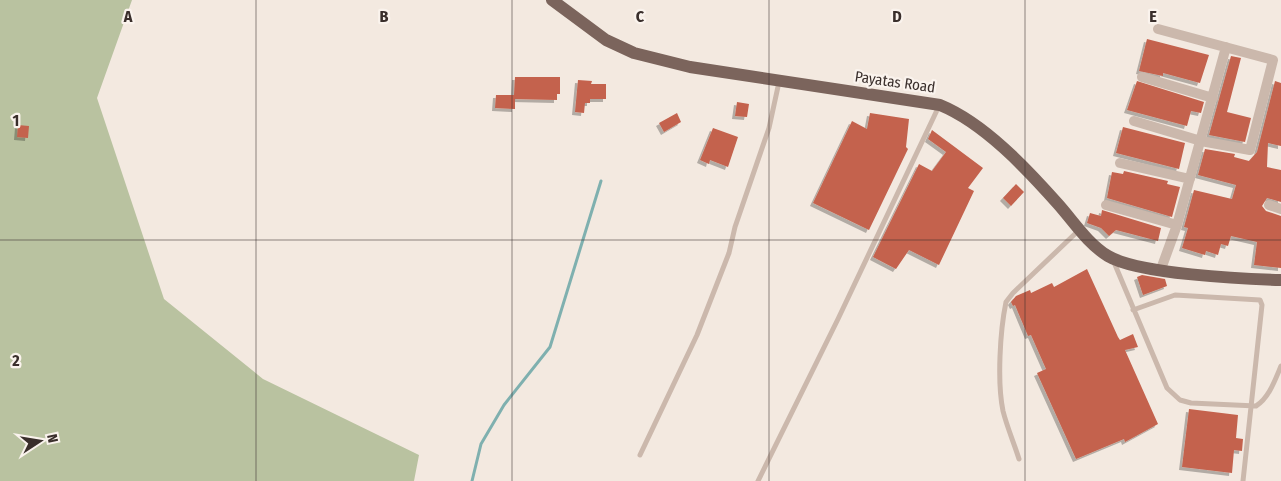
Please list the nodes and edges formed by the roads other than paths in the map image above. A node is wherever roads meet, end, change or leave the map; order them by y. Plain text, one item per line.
1 (552, 0) edge
2 (1158, 29) dead end
3 (1226, 47) junction
4 (1142, 77) dead end
5 (780, 80) junction
6 (1213, 98) junction
7 (940, 105) junction
8 (1134, 121) dead end
9 (1201, 141) junction
10 (1120, 163) dead end
11 (1190, 179) junction
12 (1106, 205) dead end
13 (1269, 205) dead end
14 (1281, 208) edge
15 (1177, 225) junction
16 (1080, 229) junction
17 (1112, 258) junction
18 (1161, 270) junction
19 (1281, 280) edge
20 (1133, 310) junction
21 (1281, 366) edge
22 (1250, 407) junction
23 (640, 455) dead end
24 (1019, 459) dead end
25 (758, 481) edge
26 (1243, 481) edge

1 - 5 main road, Payatas Road
2 - 3 street
3 - 6 street
3 - 9 street
4 - 6 street
5 - 7 main road, Payatas Road
5 - 23 lane
6 - 9 street
7 - 16 main road, Payatas Road
7 - 25 lane
8 - 9 street
9 - 11 street
10 - 11 street
11 - 15 street
12 - 15 street
13 - 14 street
15 - 18 street
16 - 17 main road, Payatas Road
16 - 24 lane
17 - 18 main road, Payatas Road
17 - 20 lane
18 - 19 main road, Payatas Road
20 - 22 lane
20 - 22 lane
21 - 22 lane
22 - 26 lane

